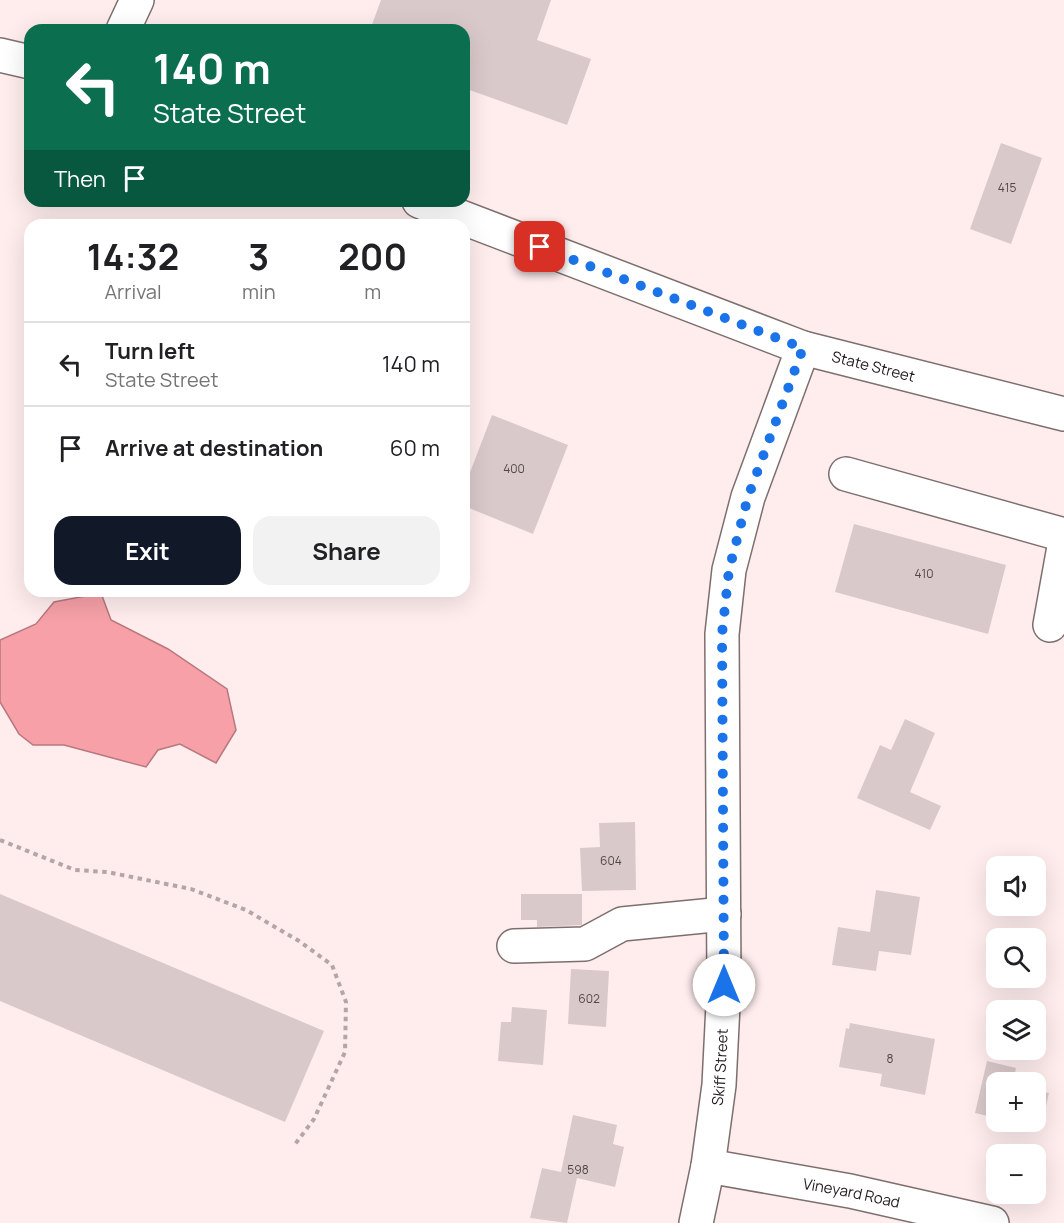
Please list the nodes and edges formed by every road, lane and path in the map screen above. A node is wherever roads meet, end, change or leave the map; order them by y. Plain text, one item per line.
1 (137, 0) edge
2 (126, 24) edge
3 (0, 55) edge
4 (24, 61) edge
5 (435, 207) edge
6 (466, 219) edge
7 (470, 221) edge
8 (803, 348) junction
9 (1064, 414) edge
10 (846, 474) dead end
11 (1064, 536) edge
12 (1064, 547) edge
13 (1050, 625) dead end
14 (0, 840) edge
15 (724, 915) junction
16 (514, 946) dead end
17 (293, 1147) dead end
18 (708, 1166) junction
19 (696, 1223) edge
20 (993, 1223) edge

1 - 2 main road
3 - 4 main road
5 - 6 main road, State Street
7 - 8 main road, State Street
8 - 9 main road, State Street
8 - 15 main road, Skiff Street
10 - 11 main road
12 - 13 main road
14 - 17 path
15 - 16 main road
15 - 18 main road, Skiff Street
18 - 19 main road, Skiff Street
18 - 20 main road, Vineyard Road

